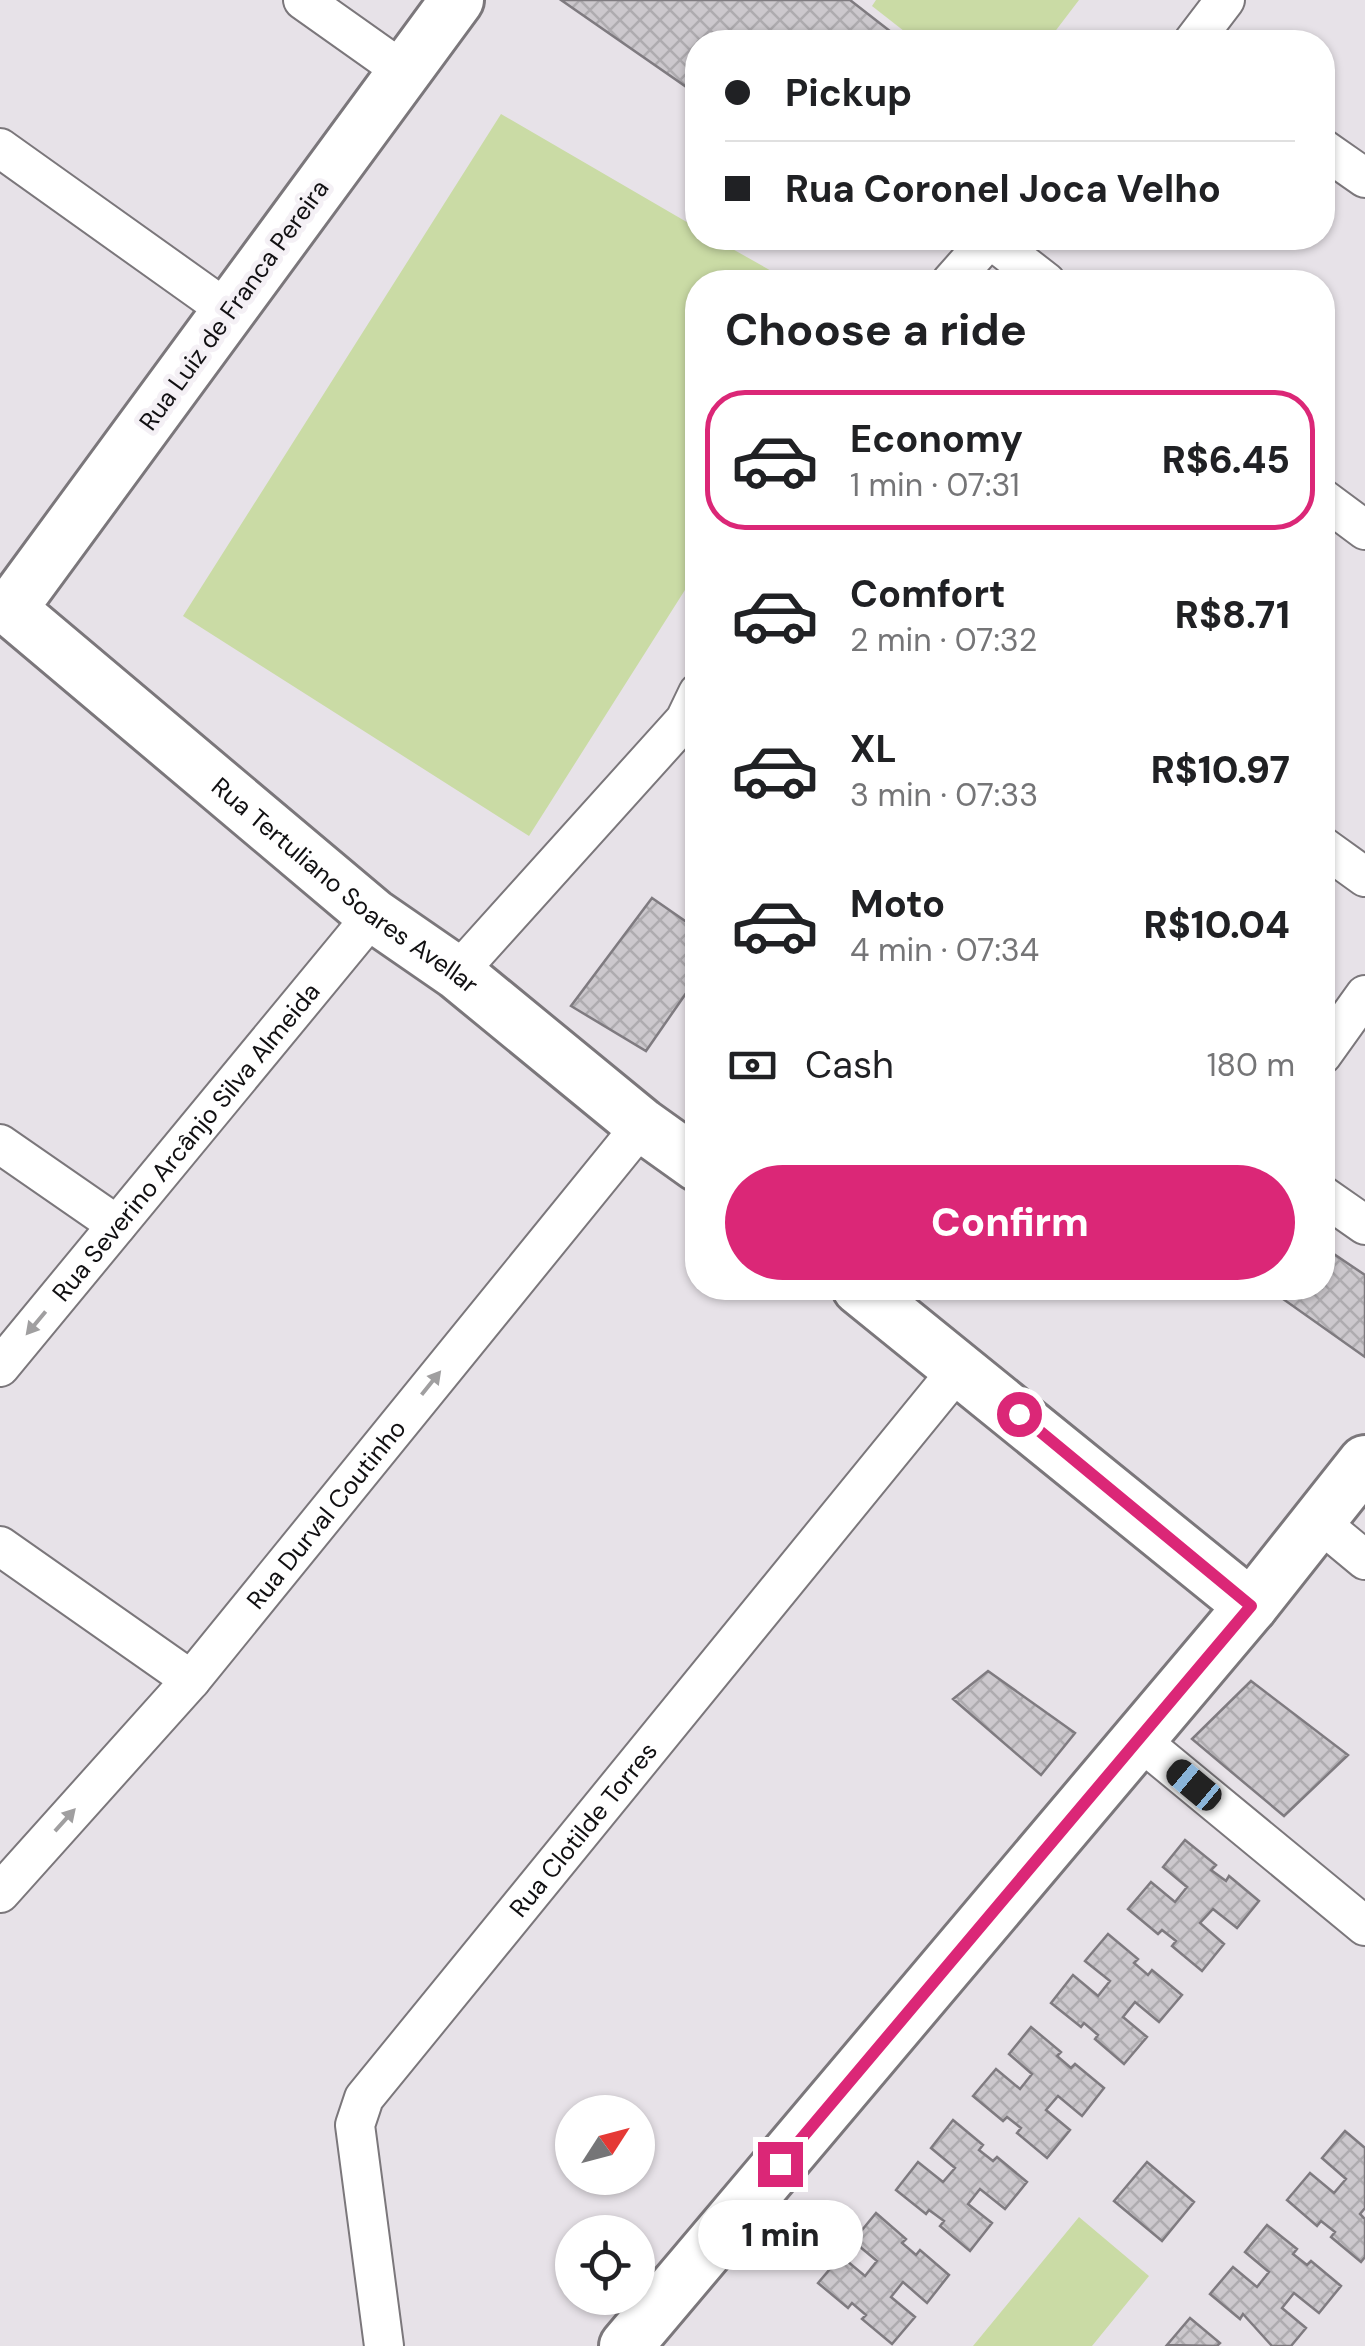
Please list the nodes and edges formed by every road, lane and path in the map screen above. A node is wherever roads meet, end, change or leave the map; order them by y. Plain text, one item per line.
1 (303, 0) edge
2 (457, 0) edge
3 (1226, 0) edge
4 (1202, 30) edge
5 (406, 73) junction
6 (0, 148) edge
7 (1335, 157) edge
8 (1365, 178) edge
9 (979, 250) edge
10 (1005, 250) edge
11 (961, 270) edge
12 (1030, 270) edge
13 (230, 312) junction
14 (1335, 508) edge
15 (1365, 530) edge
16 (5, 604) edge
17 (685, 723) edge
18 (1335, 855) edge
19 (1365, 877) edge
20 (373, 915) junction
21 (457, 973) junction
22 (1365, 995) edge
23 (1335, 1037) edge
24 (642, 1125) junction
25 (0, 1144) edge
26 (685, 1156) edge
27 (1335, 1204) edge
28 (1365, 1224) edge
29 (117, 1226) junction
30 (875, 1300) edge
31 (961, 1366) junction
32 (0, 1367) edge
33 (1365, 1462) edge
34 (1318, 1521) junction
35 (0, 1546) edge
36 (1365, 1560) edge
37 (1251, 1606) junction
38 (190, 1680) junction
39 (1137, 1738) junction
40 (0, 1892) edge
41 (1365, 1926) edge
42 (384, 2346) edge
43 (626, 2346) edge

1 - 5 street
2 - 5 street, Rua Luiz de Franca Pereira
3 - 4 street
5 - 13 street, Rua Luiz de Franca Pereira
6 - 13 street
7 - 8 street
9 - 11 street
10 - 12 street
13 - 16 street, Rua Luiz de Franca Pereira
14 - 15 street
16 - 20 street, Rua Tertuliano Soares Avellar
17 - 21 street
18 - 19 street
20 - 21 street, Rua Tertuliano Soares Avellar
20 - 29 street, Rua Severino Arcânjo Silva Almeida
21 - 24 street, Rua Tertuliano Soares Avellar
22 - 23 street
24 - 26 street, Rua Tertuliano Soares Avellar
38 -> 24 street, Rua Durval Coutinho
25 - 29 street
27 - 28 street
29 -> 32 street, Rua Severino Arcânjo Silva Almeida
30 - 31 street
31 - 37 street
31 - 42 street, Rua Clotilde Torres
33 - 34 street
34 - 36 street
34 - 37 street
35 - 38 street
37 - 39 street
40 -> 38 street, Rua Durval Coutinho
39 - 41 street
39 - 43 street

